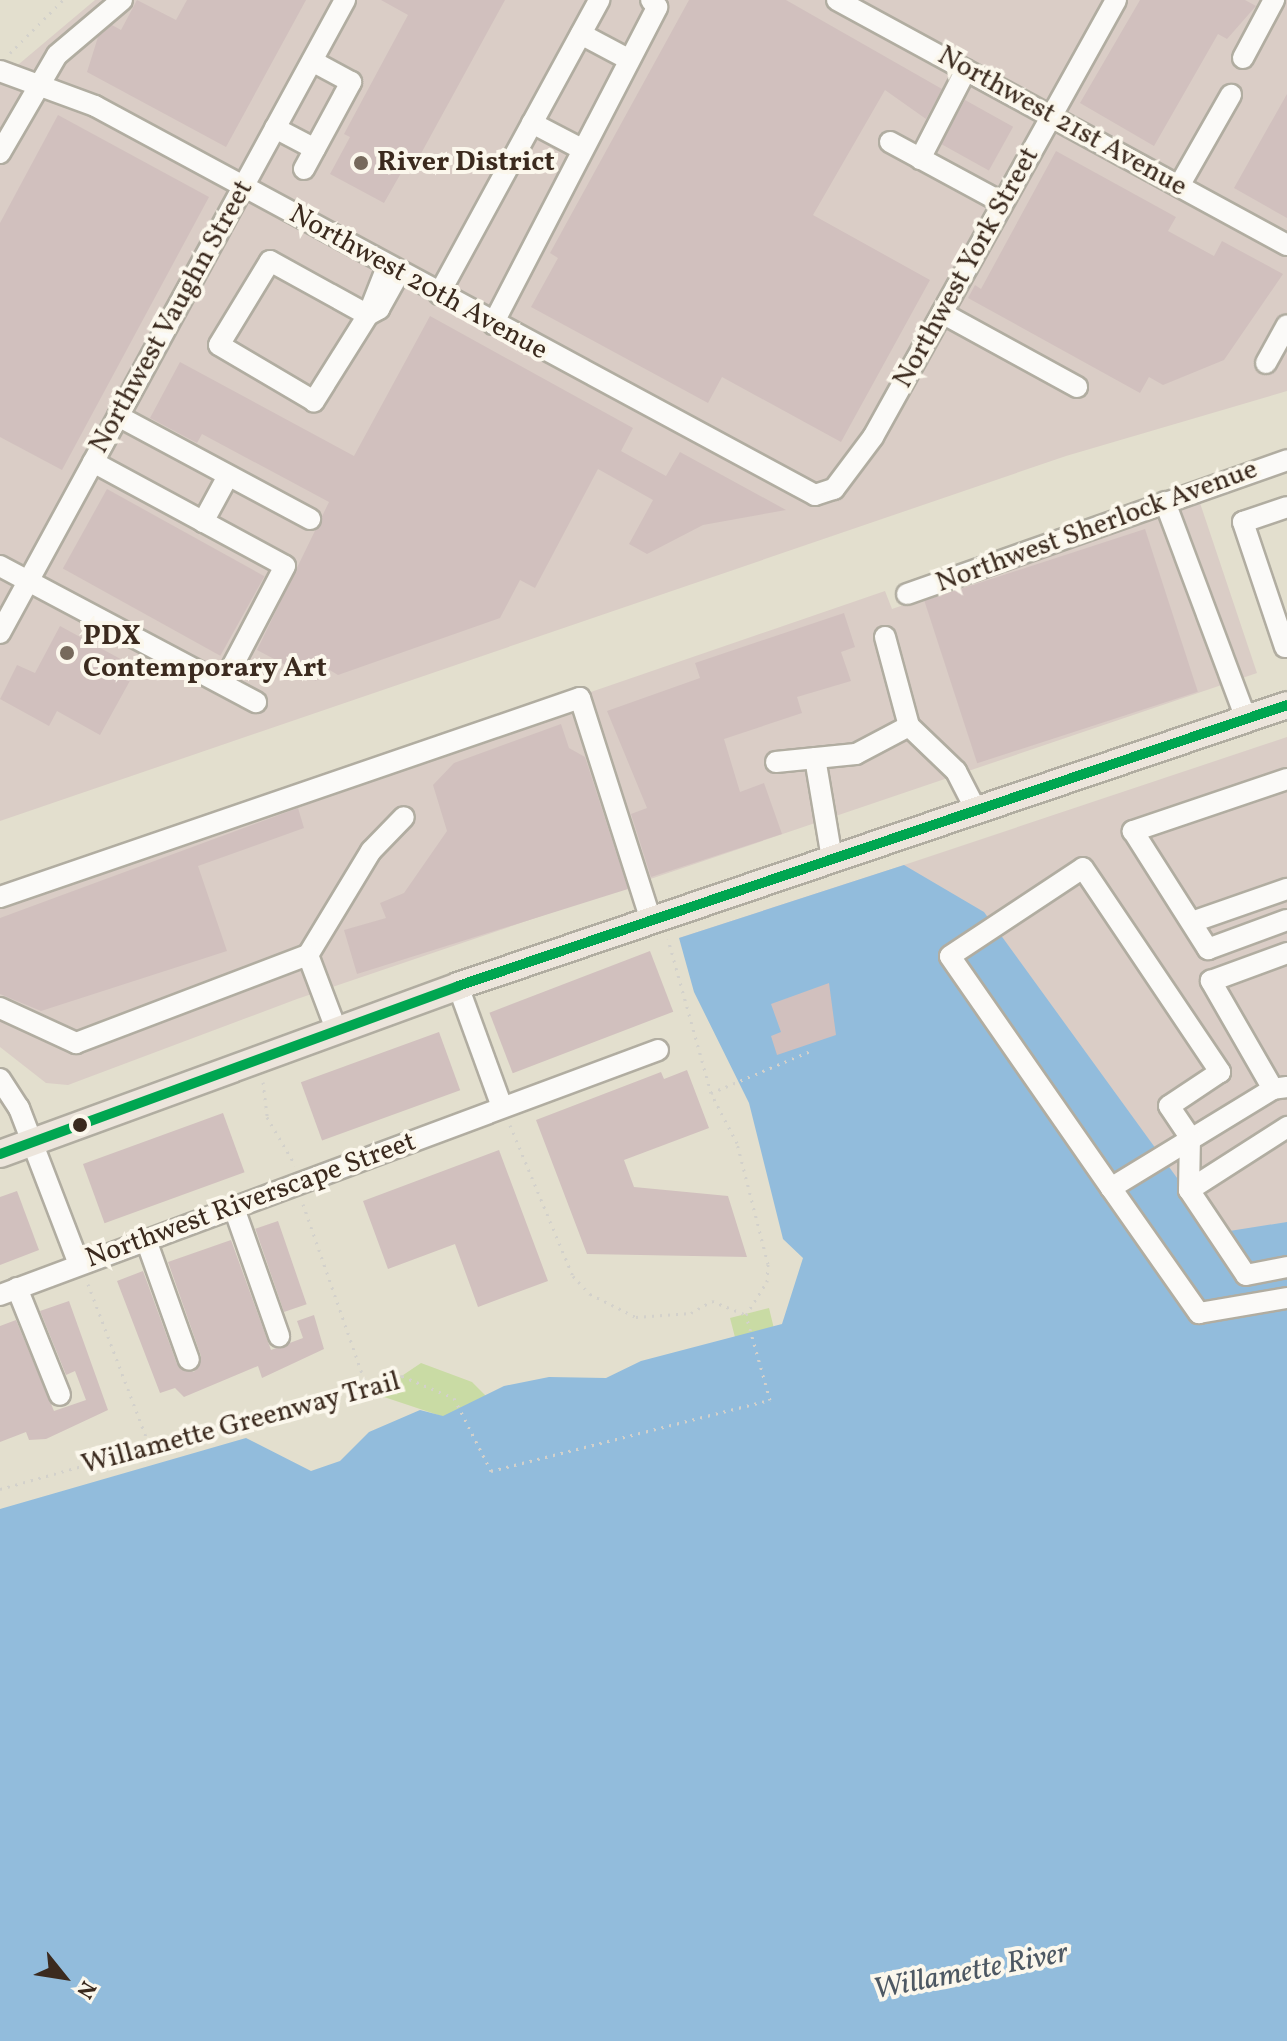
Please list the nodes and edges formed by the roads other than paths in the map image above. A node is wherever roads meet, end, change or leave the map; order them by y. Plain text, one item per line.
1 (122, 0) edge
2 (345, 0) edge
3 (599, 0) edge
4 (651, 0) edge
5 (1116, 0) edge
6 (1274, 0) edge
7 (848, 3) edge
8 (581, 34) junction
9 (1243, 58) dead end
10 (628, 59) junction
11 (312, 61) junction
12 (966, 70) junction
13 (0, 71) edge
14 (42, 85) junction
15 (1231, 95) dead end
16 (1051, 116) junction
17 (532, 123) junction
18 (275, 128) junction
19 (890, 142) dead end
20 (578, 147) junction
21 (315, 149) junction
22 (0, 153) edge
23 (920, 159) junction
24 (304, 169) dead end
25 (1179, 186) junction
26 (242, 187) junction
27 (1003, 203) junction
28 (1287, 245) edge
29 (393, 270) junction
30 (439, 294) junction
31 (942, 313) junction
32 (368, 315) junction
33 (493, 324) junction
34 (1287, 325) edge
35 (1266, 363) dead end
36 (1077, 387) dead end
37 (118, 416) junction
38 (1287, 460) edge
39 (93, 462) junction
40 (228, 476) junction
41 (834, 489) joint
42 (1165, 502) junction
43 (1287, 507) edge
44 (310, 519) dead end
45 (203, 522) junction
46 (0, 566) edge
47 (28, 581) junction
48 (907, 594) dead end
49 (0, 633) edge
50 (885, 637) dead end
51 (1285, 647) edge
52 (223, 684) junction
53 (256, 702) dead end
54 (1287, 705) edge
55 (1246, 719) junction
56 (909, 726) junction
57 (815, 758) junction
58 (776, 762) dead end
59 (1287, 779) edge
60 (976, 810) junction
61 (404, 817) dead end
62 (832, 858) junction
63 (1287, 889) edge
64 (0, 897) edge
65 (657, 918) junction
66 (1287, 920) edge
67 (1192, 922) junction
68 (1287, 953) edge
69 (308, 955) junction
70 (458, 986) junction
71 (2, 1013) edge
72 (336, 1029) junction
73 (658, 1050) dead end
74 (0, 1079) edge
75 (1280, 1088) edge
76 (502, 1107) junction
77 (1287, 1127) edge
78 (1190, 1137) junction
79 (33, 1142) junction
80 (0, 1154) edge
81 (1111, 1188) junction
82 (1189, 1190) junction
83 (234, 1208) junction
84 (146, 1240) junction
85 (79, 1264) junction
86 (1287, 1267) edge
87 (8, 1291) edge
88 (1287, 1298) edge
89 (279, 1336) dead end
90 (189, 1360) dead end
91 (60, 1395) dead end

1 - 14 street
2 - 11 street, Northwest Vaughn Street
3 - 8 street
4 - 10 street
5 - 16 street, Northwest York Street
6 - 9 street
7 - 12 street, Northwest 21st Avenue
8 - 10 street
8 - 17 street
10 - 20 street
11 - 18 street, Northwest Vaughn Street
11 - 21 street
12 - 16 street, Northwest 21st Avenue
12 - 23 street
13 - 14 street, Northwest 20th Avenue
14 - 22 street
14 - 26 street, Northwest 20th Avenue
15 - 25 street
16 - 25 street, Northwest 21st Avenue
16 - 27 street, Northwest York Street
17 - 20 street
17 - 30 street
18 - 21 street
18 - 26 street, Northwest Vaughn Street
19 - 23 street
20 - 33 street
21 - 24 street
23 - 27 street
25 - 28 street, Northwest 21st Avenue
26 - 29 street, Northwest 20th Avenue
26 - 37 street, Northwest Vaughn Street
27 - 31 street, Northwest York Street
29 - 30 street, Northwest 20th Avenue
29 - 32 street
30 - 33 street, Northwest 20th Avenue
31 - 36 street
31 - 41 street, Northwest York Street
32 - 32 street
33 - 41 street, Northwest 20th Avenue
34 - 35 street
37 - 39 street, Northwest Vaughn Street
37 - 40 street
38 - 42 street, Northwest Sherlock Avenue
39 - 45 street
39 - 47 street, Northwest Vaughn Street
40 - 44 street
40 - 45 street
42 - 48 street, Northwest Sherlock Avenue
42 - 55 street
43 - 51 street
45 - 52 street
46 - 47 street
47 - 49 street, Northwest Vaughn Street
47 - 52 street
50 - 56 street
52 - 53 street
54 - 55 main road
55 - 60 main road
56 - 57 street
56 - 60 street
57 - 58 street
57 - 62 street
59 - 67 street
60 - 62 main road
61 - 69 street
62 - 65 main road
63 - 67 street
64 - 65 street
65 - 70 main road
66 - 67 street
68 - 75 street
69 - 71 street
69 - 72 street
70 - 72 main road
70 - 76 street
72 - 79 main road
73 - 76 street, Northwest Riverscape Street
74 - 79 street
75 - 78 street
76 - 83 street, Northwest Riverscape Street
77 - 82 street
78 - 81 street
78 - 81 street
78 - 82 street
79 - 80 main road
79 - 85 street
81 - 88 street
82 - 86 street
83 - 84 street, Northwest Riverscape Street
83 - 89 street
84 - 85 street, Northwest Riverscape Street
84 - 90 street
85 - 87 street, Northwest Riverscape Street
87 - 91 street

